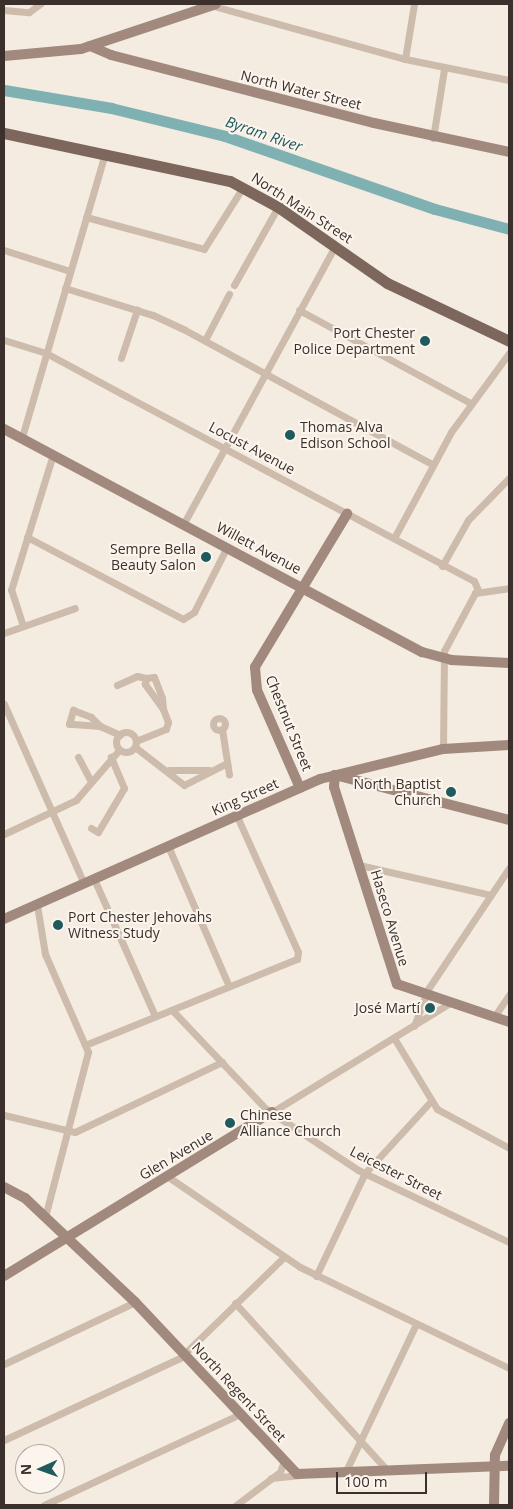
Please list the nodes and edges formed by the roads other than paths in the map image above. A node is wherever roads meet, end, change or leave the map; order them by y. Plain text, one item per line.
1 (40, 4) edge
2 (212, 4) edge
3 (414, 4) edge
4 (4, 10) edge
5 (90, 46) junction
6 (4, 56) edge
7 (404, 59) junction
8 (444, 69) junction
9 (509, 80) edge
10 (4, 133) edge
11 (432, 138) junction
12 (509, 152) edge
13 (105, 153) junction
14 (242, 186) junction
15 (278, 207) junction
16 (86, 217) junction
17 (335, 246) junction
18 (4, 250) edge
19 (70, 271) junction
20 (234, 285) dead end
21 (65, 288) junction
22 (229, 294) dead end
23 (137, 310) junction
24 (299, 310) junction
25 (4, 340) edge
26 (205, 340) junction
27 (509, 341) edge
28 (46, 353) junction
29 (509, 353) edge
30 (121, 358) dead end
31 (265, 372) junction
32 (470, 404) junction
33 (4, 429) edge
34 (22, 437) junction
35 (225, 448) junction
36 (53, 454) junction
37 (432, 464) junction
38 (509, 478) edge
39 (347, 514) junction
40 (184, 523) junction
41 (27, 537) junction
42 (394, 538) junction
43 (227, 547) junction
44 (442, 566) junction
45 (302, 587) junction
46 (509, 588) edge
47 (480, 592) junction
48 (75, 608) dead end
49 (23, 626) junction
50 (4, 633) edge
51 (443, 658) junction
52 (509, 663) edge
53 (117, 685) dead end
54 (4, 704) edge
55 (100, 726) dead end
56 (222, 729) dead end
57 (120, 735) junction
58 (135, 744) junction
59 (509, 745) edge
60 (443, 749) junction
61 (119, 750) junction
62 (78, 757) dead end
63 (111, 757) junction
64 (225, 764) junction
65 (169, 770) junction
66 (209, 770) junction
67 (228, 774) dead end
68 (335, 775) junction
69 (91, 781) junction
70 (300, 788) junction
71 (51, 812) junction
72 (237, 816) junction
73 (509, 820) edge
74 (91, 828) dead end
75 (4, 834) edge
76 (168, 846) junction
77 (359, 865) junction
78 (509, 868) edge
79 (94, 879) junction
80 (84, 884) junction
81 (491, 895) junction
82 (37, 905) junction
83 (4, 919) edge
84 (229, 986) junction
85 (509, 995) edge
86 (425, 996) junction
87 (450, 1003) junction
88 (172, 1010) junction
89 (155, 1016) junction
90 (494, 1017) junction
91 (509, 1022) edge
92 (414, 1027) junction
93 (394, 1038) junction
94 (85, 1045) junction
95 (222, 1062) junction
96 (431, 1101) junction
97 (272, 1112) junction
98 (4, 1115) edge
99 (67, 1132) junction
100 (509, 1148) edge
101 (364, 1173) junction
102 (167, 1176) junction
103 (4, 1187) edge
104 (45, 1217) junction
105 (67, 1237) junction
106 (509, 1242) edge
107 (284, 1257) junction
108 (5, 1274) edge
109 (316, 1276) junction
110 (135, 1302) junction
111 (236, 1303) junction
112 (416, 1324) junction
113 (184, 1353) junction
114 (4, 1364) edge
115 (509, 1368) edge
116 (240, 1414) junction
117 (509, 1423) edge
118 (4, 1440) edge
119 (361, 1440) junction
120 (284, 1461) junction
121 (494, 1466) junction
122 (509, 1466) edge
123 (388, 1471) junction
124 (345, 1473) junction
125 (301, 1475) junction
126 (271, 1478) junction
127 (241, 1504) edge
128 (44, 1505) edge
129 (494, 1505) edge

1 - 4 street
2 - 5 street
2 - 7 street
3 - 7 street
5 - 6 street
5 - 11 street, North Water Street
7 - 8 street
8 - 9 street
8 - 11 street
10 - 13 main road, North Main Street
11 - 12 street, North Water Street
13 - 14 main road, North Main Street
13 - 16 street
14 - 15 main road, North Main Street
14 - 16 street
15 - 17 main road, North Main Street
15 - 20 street
16 - 19 street
17 - 24 street
17 - 27 main road, North Main Street
18 - 19 street
19 - 21 street
21 - 23 street
21 - 28 street
22 - 26 street
23 - 26 street
23 - 30 street
24 - 31 street
24 - 32 street
25 - 28 street, Locust Avenue
26 - 31 street
28 - 34 street
28 - 35 street, Locust Avenue
29 - 32 street
31 - 35 street
31 - 37 street
32 - 37 street
33 - 34 street, Willett Avenue
34 - 36 street, Willett Avenue
35 - 39 street, Locust Avenue
35 - 40 street
36 - 40 street, Willett Avenue
36 - 41 street
37 - 42 street
38 - 44 street
39 - 42 street, Locust Avenue
39 - 45 street, Chestnut Street
40 - 43 street, Willett Avenue
41 - 43 street
41 - 49 street
42 - 44 street, Locust Avenue
43 - 45 street, Willett Avenue
44 - 47 street, Locust Avenue
45 - 51 street, Willett Avenue
45 - 70 street, Chestnut Street
46 - 47 street
47 - 51 street
48 - 49 street
49 - 50 street
51 - 52 street, Willett Avenue
51 - 60 street
53 - 58 street
54 - 71 street
55 - 57 street
56 - 64 street
57 - 58 street
57 - 61 street
58 - 61 street
58 - 65 street
59 - 60 street, King Street
60 - 68 street, King Street
61 - 63 street
62 - 69 street
63 - 69 street
63 - 74 street
64 - 66 street
64 - 67 street
65 - 66 street
65 - 66 street
68 - 70 street, King Street
68 - 73 street
68 - 77 street, Haseco Avenue
69 - 71 street
70 - 72 street, King Street
71 - 75 street
71 - 80 street
72 - 76 street, King Street
72 - 84 street
76 - 79 street, King Street
76 - 84 street
77 - 81 street
77 - 86 street, Haseco Avenue
78 - 81 street
79 - 80 street, King Street
79 - 89 street
80 - 82 street, King Street
81 - 86 street
82 - 83 street, King Street
82 - 94 street
84 - 88 street
85 - 90 street
86 - 87 street, Haseco Avenue
86 - 92 street
87 - 90 street, Haseco Avenue
87 - 92 street, Glen Avenue
88 - 89 street
88 - 95 street, Leicester Street
89 - 94 street
90 - 91 street, Haseco Avenue
92 - 93 street, Glen Avenue
93 - 96 street
93 - 97 street, Glen Avenue
94 - 99 street
95 - 97 street, Leicester Street
95 - 99 street
96 - 100 street
96 - 101 street
97 - 101 street, Leicester Street
97 - 102 street, Glen Avenue
98 - 99 street
99 - 104 street
101 - 106 street, Leicester Street
101 - 109 street
102 - 105 street, Glen Avenue
102 - 107 street
103 - 104 street, North Regent Street
104 - 105 street, North Regent Street
105 - 108 street, Glen Avenue
105 - 110 street, North Regent Street
107 - 109 street
107 - 111 street
109 - 112 street
110 - 113 street, North Regent Street
110 - 114 street
111 - 113 street
111 - 119 street
112 - 115 street
112 - 119 street
113 - 116 street, North Regent Street
113 - 118 street
116 - 120 street, North Regent Street
116 - 128 street
117 - 121 street
119 - 123 street
119 - 124 street
120 - 125 street, North Regent Street
120 - 126 street
121 - 122 street
121 - 123 street
121 - 129 street
123 - 124 street
124 - 125 street
125 - 126 street
126 - 127 street

